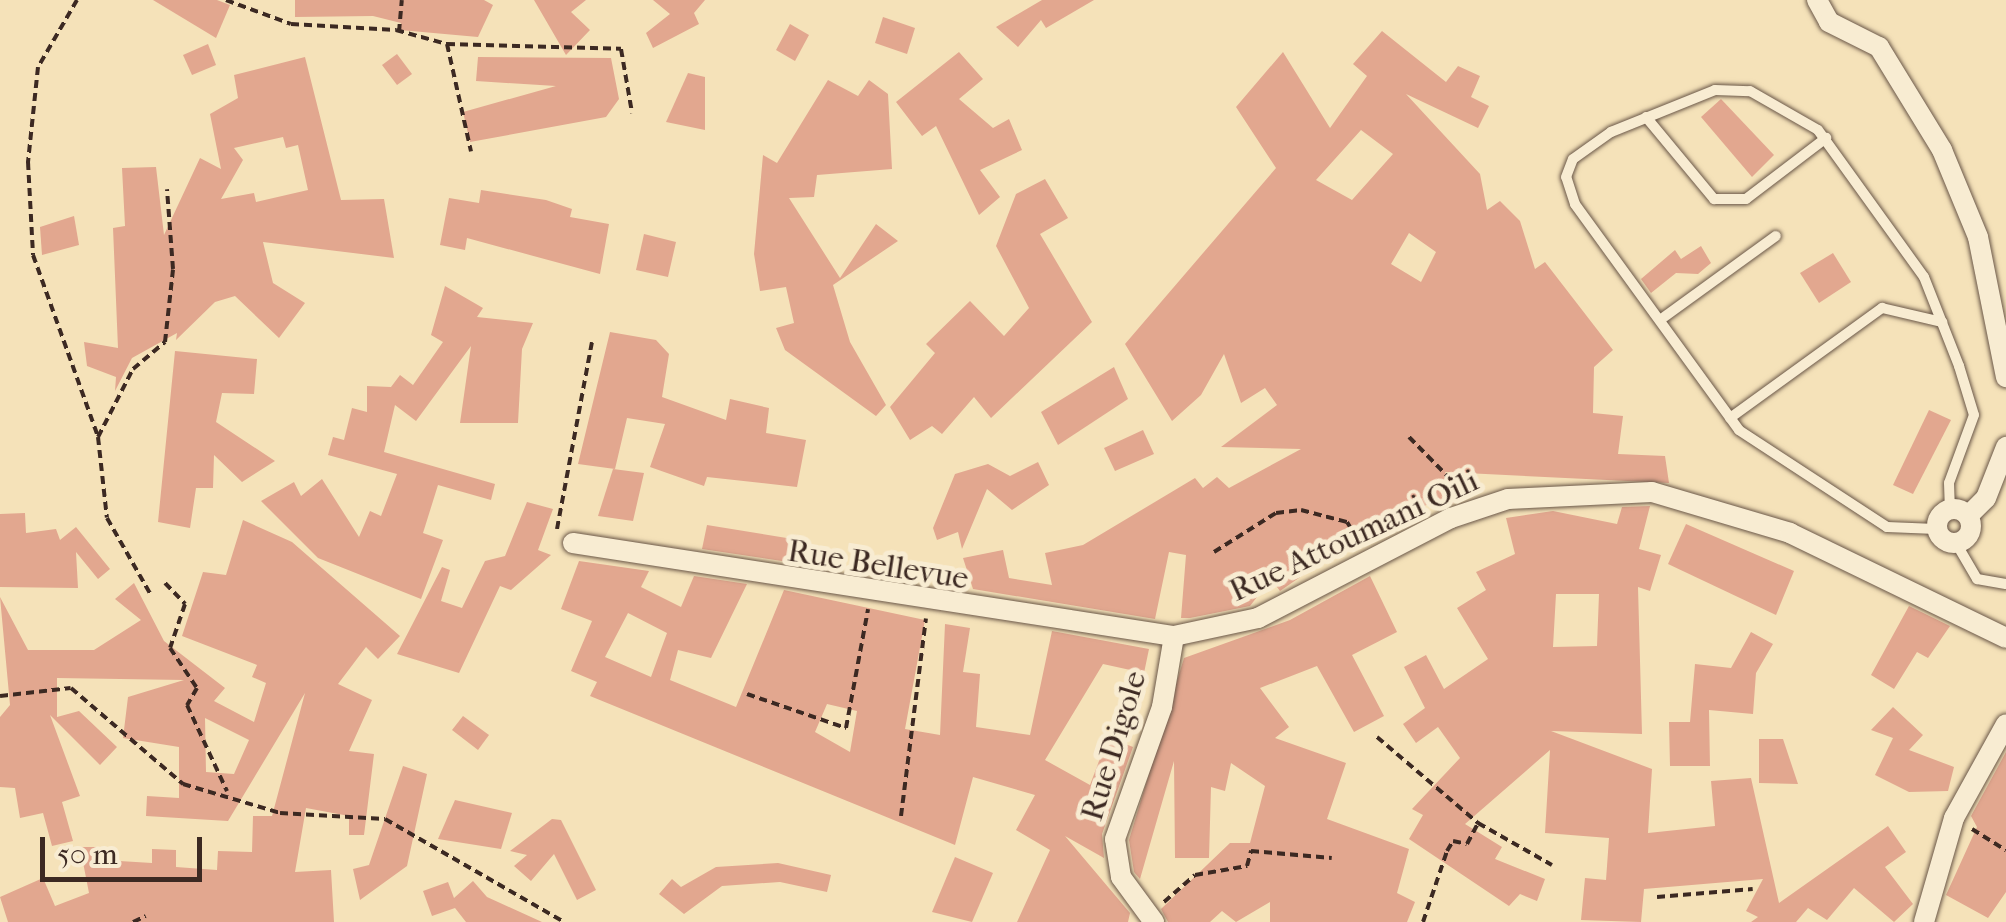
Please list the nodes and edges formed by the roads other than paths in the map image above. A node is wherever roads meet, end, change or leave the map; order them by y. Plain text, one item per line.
1 (1817, 0) edge
2 (1646, 117) junction
3 (1826, 138) junction
4 (1776, 236) dead end
5 (1664, 318) junction
6 (1942, 322) junction
7 (2006, 376) edge
8 (1730, 418) junction
9 (2006, 447) edge
10 (1959, 513) junction
11 (1936, 529) junction
12 (564, 541) road end
13 (1956, 544) junction
14 (2006, 584) edge
15 (1174, 636) junction
16 (2006, 638) edge
17 (2006, 724) edge
18 (1150, 915) edge
19 (1924, 922) edge

1 - 7 street
2 - 3 lane
2 - 3 lane
2 - 5 lane
3 - 6 lane
4 - 5 lane
5 - 8 lane
6 - 8 lane
6 - 10 lane
8 - 11 lane
9 - 10 street
10 - 11 street
10 - 13 street
11 - 13 street
12 - 15 street, Rue Bellevue
13 - 14 lane
15 - 16 street, Rue Attoumani Oili
15 - 18 street, Rue Digole
17 - 19 street

